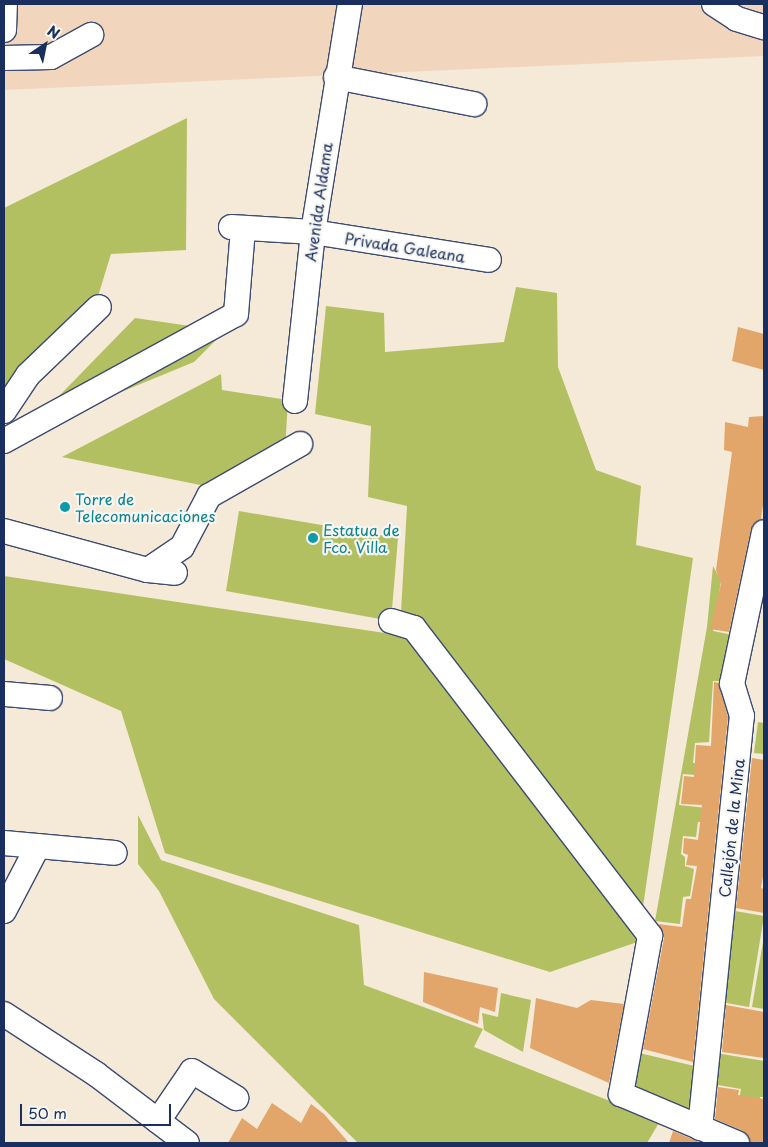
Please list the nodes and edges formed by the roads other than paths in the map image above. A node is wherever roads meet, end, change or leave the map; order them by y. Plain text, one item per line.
1 (5, 4) edge
2 (350, 4) edge
3 (714, 4) edge
4 (764, 27) edge
5 (4, 30) edge
6 (91, 36) dead end
7 (4, 58) edge
8 (336, 77) junction
9 (474, 104) dead end
10 (313, 232) junction
11 (489, 260) dead end
12 (99, 308) dead end
13 (295, 401) dead end
14 (4, 411) edge
15 (4, 442) edge
16 (300, 444) dead end
17 (4, 532) edge
18 (764, 532) edge
19 (148, 570) junction
20 (175, 573) dead end
21 (391, 621) dead end
22 (4, 694) edge
23 (50, 698) dead end
24 (4, 843) edge
25 (38, 846) junction
26 (115, 853) dead end
27 (4, 911) edge
28 (4, 1014) edge
29 (236, 1098) dead end
30 (158, 1121) junction
31 (700, 1128) junction
32 (187, 1143) edge
33 (737, 1143) edge

1 - 5 street
2 - 8 street, Avenida Aldama
3 - 4 street
6 - 7 street
8 - 9 street
8 - 10 street, Avenida Aldama
10 - 11 street, Privada Galeana
10 - 13 street, Avenida Aldama
10 - 15 street, Privada Galeana
12 - 14 street
16 - 19 street
17 - 19 street
18 - 31 street, Callejón de la Mina
19 - 20 street
21 - 31 street
22 - 23 street
24 - 25 street
25 - 26 street
25 - 27 street
28 - 30 street
29 - 30 street
30 - 32 street
31 - 33 street

